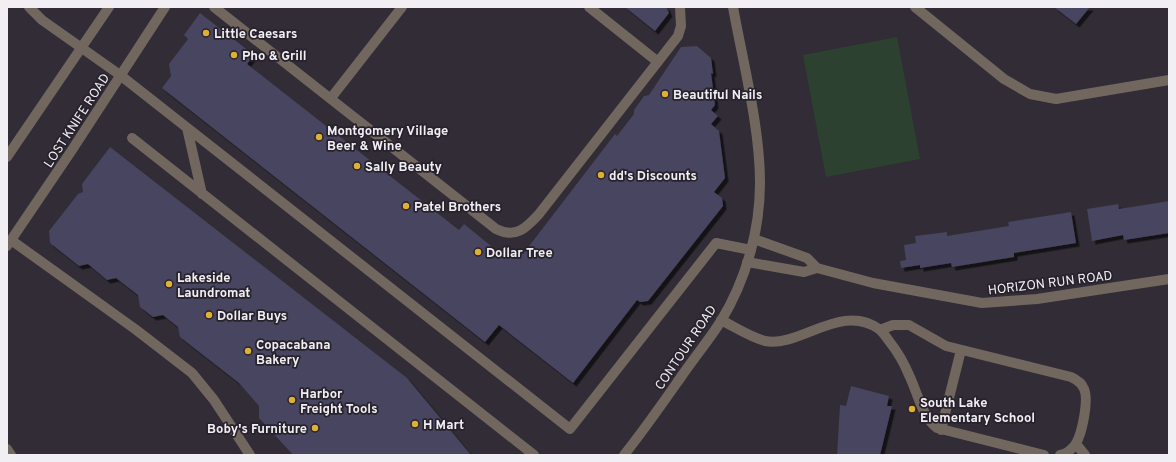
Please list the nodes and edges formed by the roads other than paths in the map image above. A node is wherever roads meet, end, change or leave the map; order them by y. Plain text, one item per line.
1 (29, 7) edge
2 (109, 7) edge
3 (164, 7) edge
4 (214, 7) edge
5 (402, 7) edge
6 (589, 7) edge
7 (680, 7) edge
8 (733, 7) edge
9 (915, 7) edge
10 (81, 48) junction
11 (658, 62) junction
12 (120, 75) junction
13 (1169, 80) edge
14 (331, 98) junction
15 (187, 128) junction
16 (132, 138) dead end
17 (7, 158) edge
18 (202, 194) junction
19 (754, 239) junction
20 (9, 243) edge
21 (751, 250) junction
22 (747, 262) junction
23 (817, 268) junction
24 (1169, 279) edge
25 (721, 320) junction
26 (880, 330) junction
27 (961, 350) junction
28 (941, 430) junction
29 (1076, 444) junction
30 (7, 449) edge
31 (11, 455) edge
32 (250, 455) edge
33 (534, 455) edge
34 (624, 455) edge
35 (1044, 455) edge
36 (1060, 455) edge
37 (1085, 455) edge

1 - 10 street
2 - 10 street
3 - 12 street, LOST KNIFE ROAD
4 - 14 street
5 - 14 street
6 - 11 street
7 - 11 street
8 - 19 street, CONTOUR ROAD
9 - 13 street
10 - 12 street
10 - 17 street
11 - 14 street
12 - 15 street
12 - 20 street, LOST KNIFE ROAD
15 - 18 street
15 - 21 street
16 - 18 street
18 - 33 street
19 - 21 street, CONTOUR ROAD
19 - 23 street, HORIZON RUN ROAD
20 - 32 street
21 - 22 street, CONTOUR ROAD
22 - 23 street, HORIZON RUN ROAD
22 - 25 street, CONTOUR ROAD
23 - 24 street, HORIZON RUN ROAD
25 - 26 street
25 - 34 street, CONTOUR ROAD
26 - 27 street
26 - 28 street
27 - 28 street
27 - 29 street
28 - 35 street
29 - 36 street
29 - 37 street
30 - 31 street

